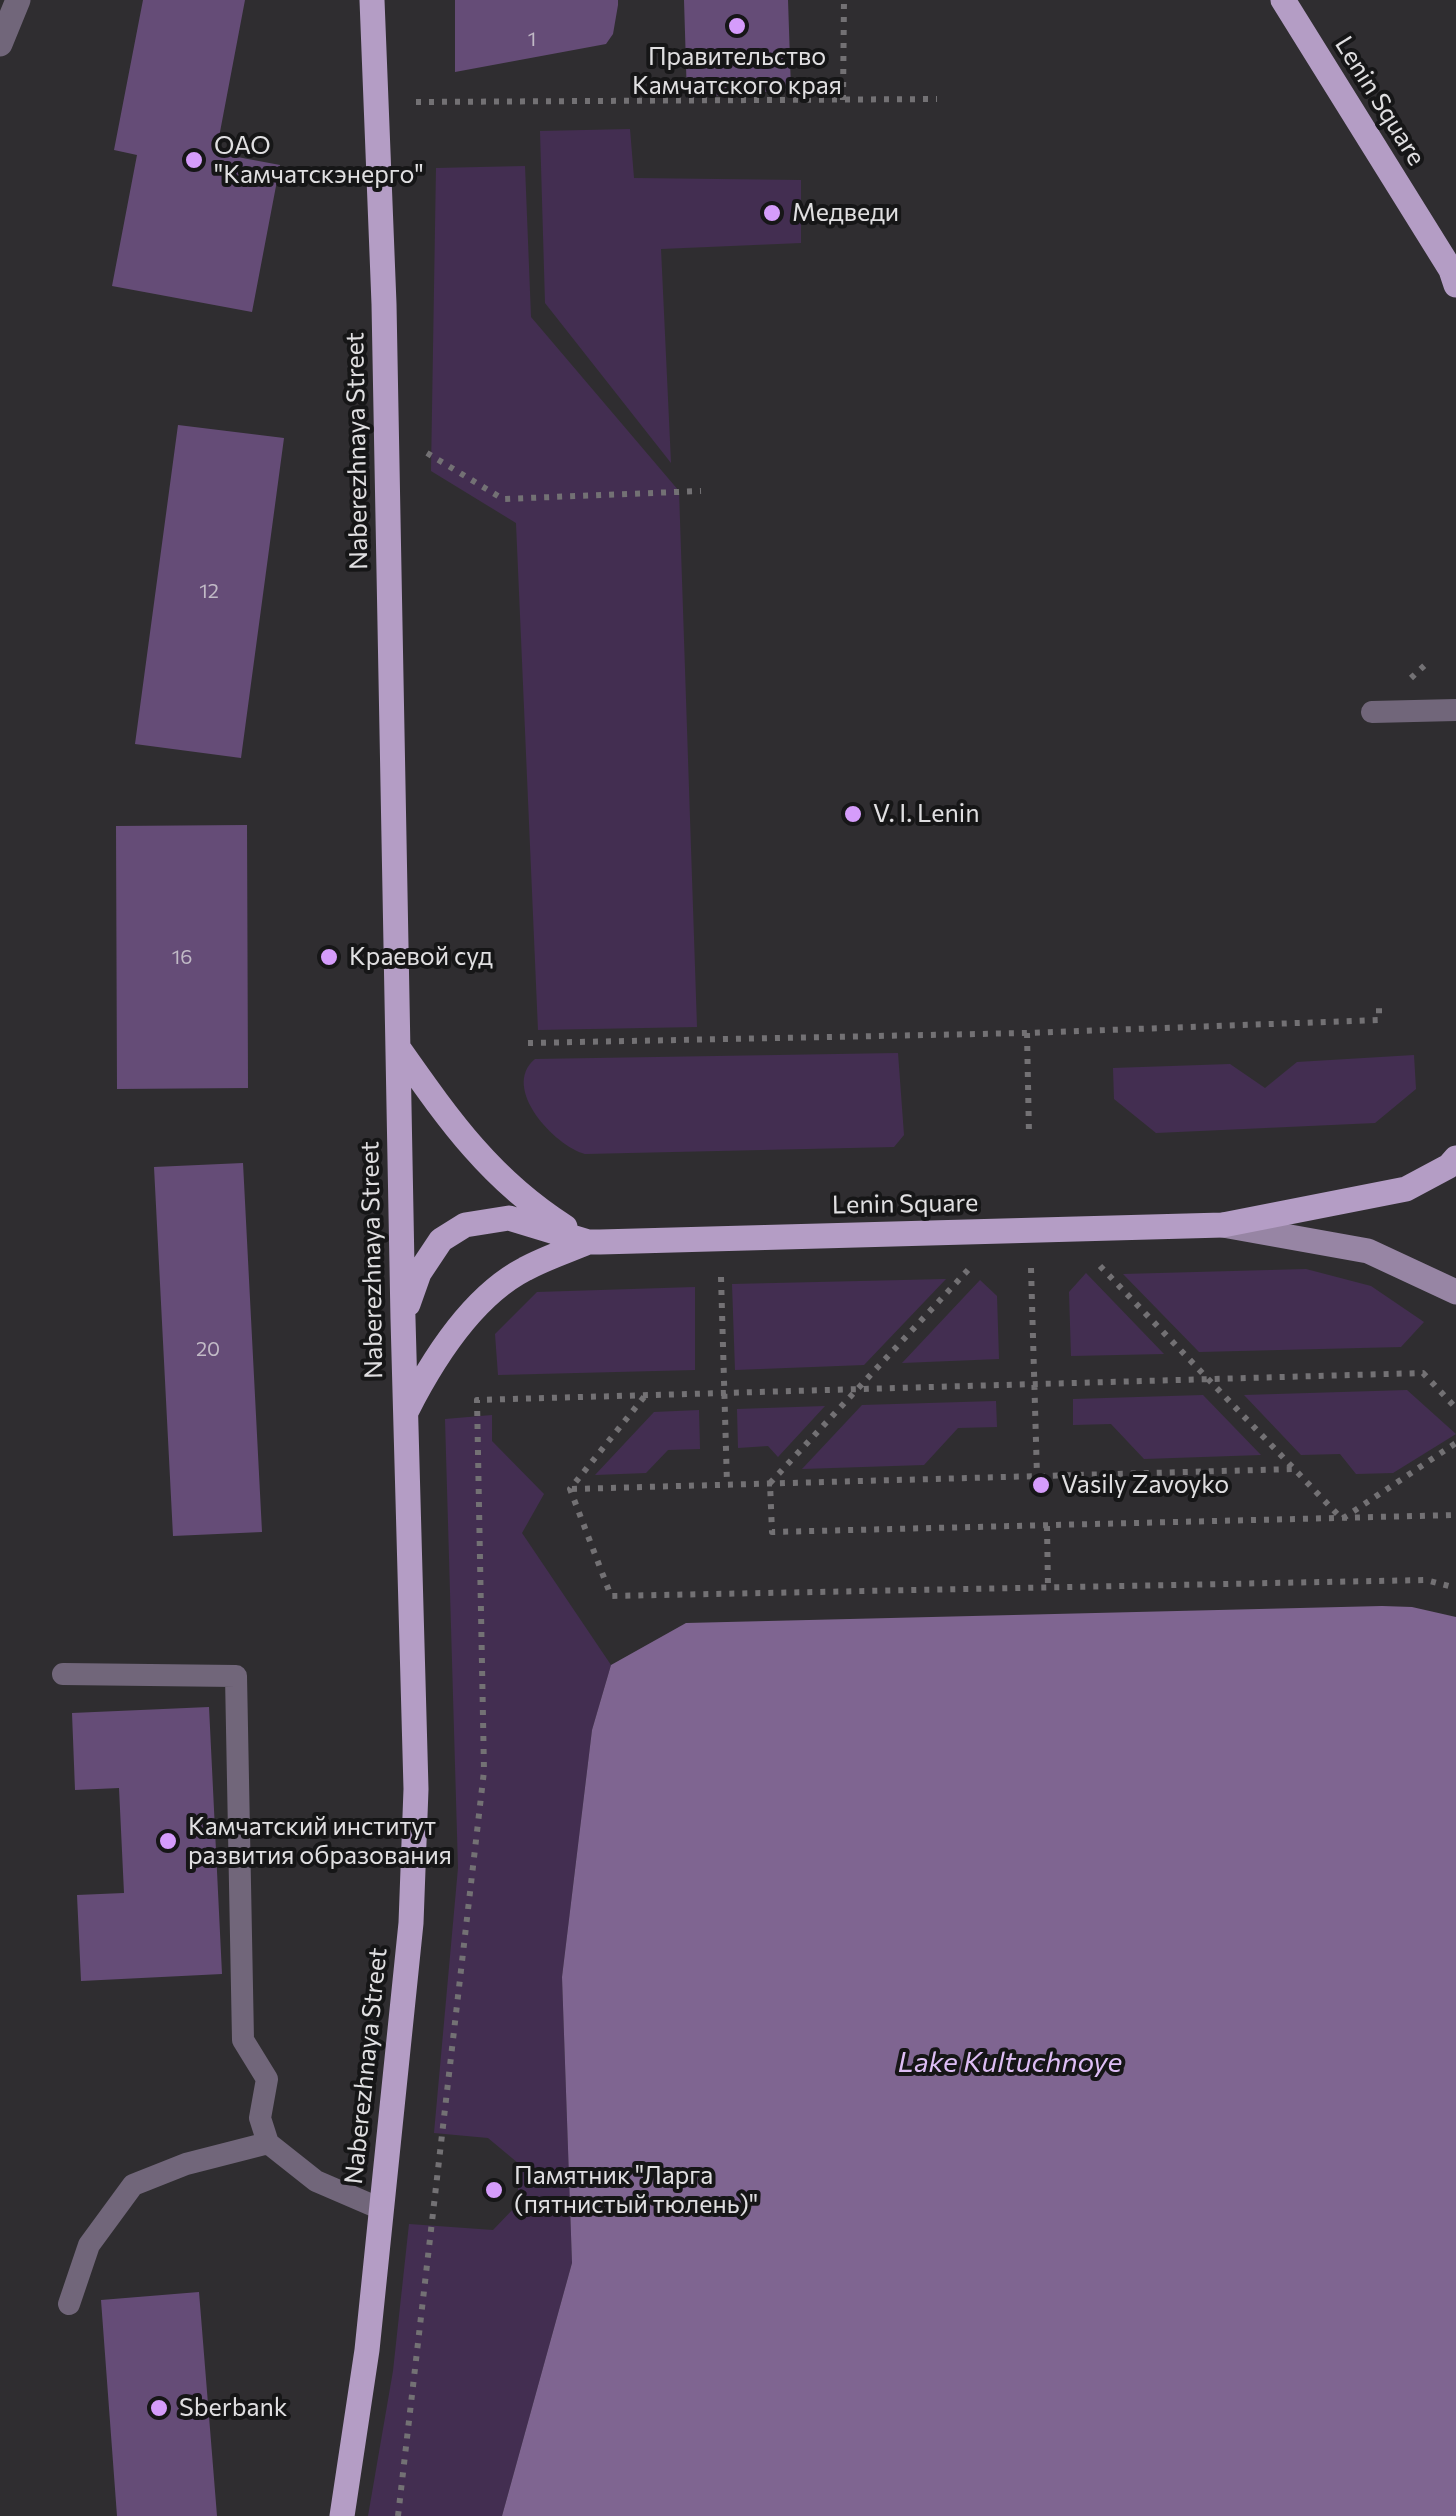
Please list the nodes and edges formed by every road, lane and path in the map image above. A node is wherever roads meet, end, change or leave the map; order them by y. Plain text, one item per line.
1 (18, 0) edge
2 (372, 0) edge
3 (844, 0) edge
4 (1283, 0) edge
5 (1, 37) edge
6 (937, 99) dead end
7 (843, 100) junction
8 (416, 102) dead end
9 (1456, 284) edge
10 (427, 453) dead end
11 (701, 491) dead end
12 (1456, 710) edge
13 (1372, 712) dead end
14 (1378, 1004) dead end
15 (1026, 1034) junction
16 (528, 1044) dead end
17 (399, 1050) junction
18 (1029, 1134) dead end
19 (1454, 1168) edge
20 (1223, 1225) junction
21 (588, 1242) junction
22 (1100, 1266) dead end
23 (1031, 1268) dead end
24 (968, 1270) dead end
25 (721, 1277) dead end
26 (1456, 1292) edge
27 (403, 1319) junction
28 (1208, 1378) junction
29 (1035, 1384) junction
30 (857, 1389) junction
31 (724, 1394) junction
32 (645, 1396) junction
33 (1456, 1408) edge
34 (405, 1412) junction
35 (1456, 1443) edge
36 (1294, 1469) junction
37 (1038, 1476) junction
38 (727, 1484) junction
39 (770, 1484) junction
40 (570, 1489) junction
41 (1456, 1515) edge
42 (1342, 1519) junction
43 (1047, 1526) junction
44 (1048, 1587) junction
45 (1456, 1588) edge
46 (64, 1674) dead end
47 (268, 2143) junction
48 (381, 2209) junction
49 (69, 2304) dead end
50 (342, 2516) edge
51 (398, 2516) edge

1 - 5 street
2 - 17 main road, Naberezhnaya Street
3 - 7 path
4 - 9 main road, Lenin Square
6 - 7 path
7 - 8 path
10 - 11 path
12 - 13 lane
14 - 15 path
15 - 16 path
15 - 18 path
17 - 21 main road
17 - 27 main road, Naberezhnaya Street
19 - 20 main road, Lenin Square
20 - 21 main road, Lenin Square
20 - 26 main road, Lenin Square
21 - 27 main road
21 - 34 main road
22 - 28 path
23 - 29 path
24 - 30 path
25 - 31 path
27 - 34 main road, Naberezhnaya Street
28 - 29 path
28 - 33 path
28 - 36 path
29 - 30 path
29 - 37 path
30 - 31 path
30 - 39 path
31 - 32 path
31 - 38 path
32 - 40 path
32 - 51 path
34 - 48 main road, Naberezhnaya Street
35 - 42 path
36 - 37 path
36 - 42 path
37 - 39 path
38 - 39 path
38 - 40 path
39 - 43 path
40 - 44 path
41 - 42 path
42 - 43 path
43 - 44 path
44 - 45 path
46 - 47 lane
47 - 48 lane
47 - 49 lane
48 - 50 main road, Naberezhnaya Street

